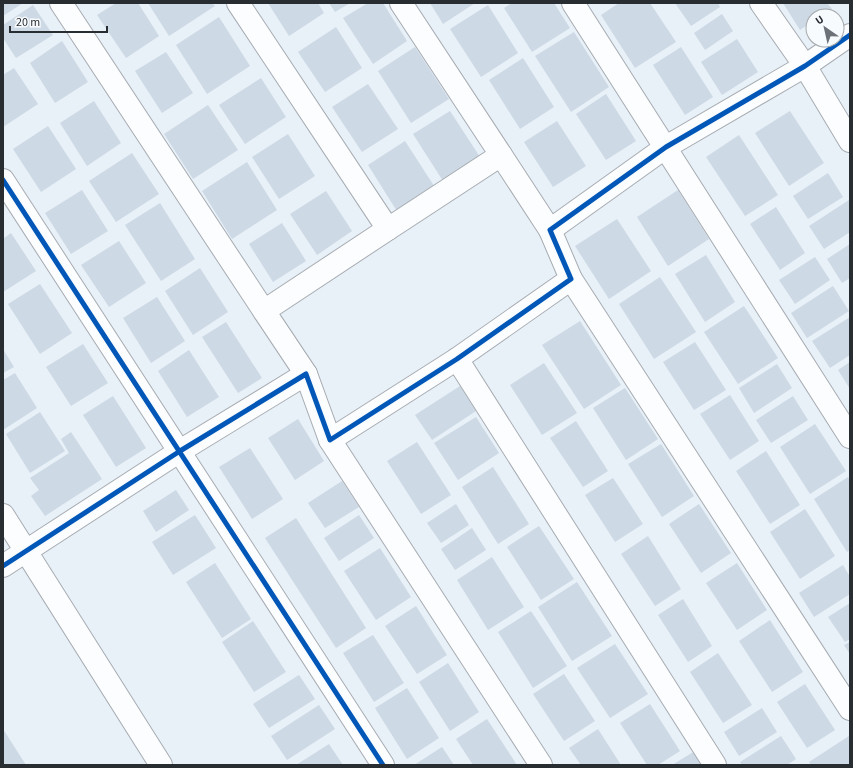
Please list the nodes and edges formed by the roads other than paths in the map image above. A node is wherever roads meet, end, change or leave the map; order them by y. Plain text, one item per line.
1 (61, 3) edge
2 (238, 3) edge
3 (401, 3) edge
4 (573, 3) edge
5 (761, 3) edge
6 (850, 36) edge
7 (805, 66) junction
8 (850, 141) edge
9 (666, 147) junction
10 (501, 155) junction
11 (3, 180) edge
12 (388, 229) junction
13 (550, 230) junction
14 (570, 279) junction
15 (264, 311) junction
16 (457, 359) junction
17 (306, 374) junction
18 (850, 437) edge
19 (330, 440) junction
20 (180, 451) junction
21 (3, 515) edge
22 (26, 551) junction
23 (3, 566) edge
24 (850, 708) edge
25 (161, 765) edge
26 (383, 765) edge
27 (541, 765) edge
28 (714, 765) edge

1 - 15 street
2 - 12 street
3 - 10 street
4 - 9 street
5 - 7 street
6 - 7 street
7 - 8 street
7 - 9 street
9 - 13 street
9 - 18 street
10 - 12 street
10 - 13 street
11 - 20 street
12 - 15 street
13 - 14 street
14 - 16 street
14 - 24 street
15 - 17 street
16 - 19 street
16 - 28 street
17 - 19 street
17 - 20 street
19 - 27 street
20 - 22 street
20 - 26 street
21 - 22 street
22 - 23 street
22 - 25 street

